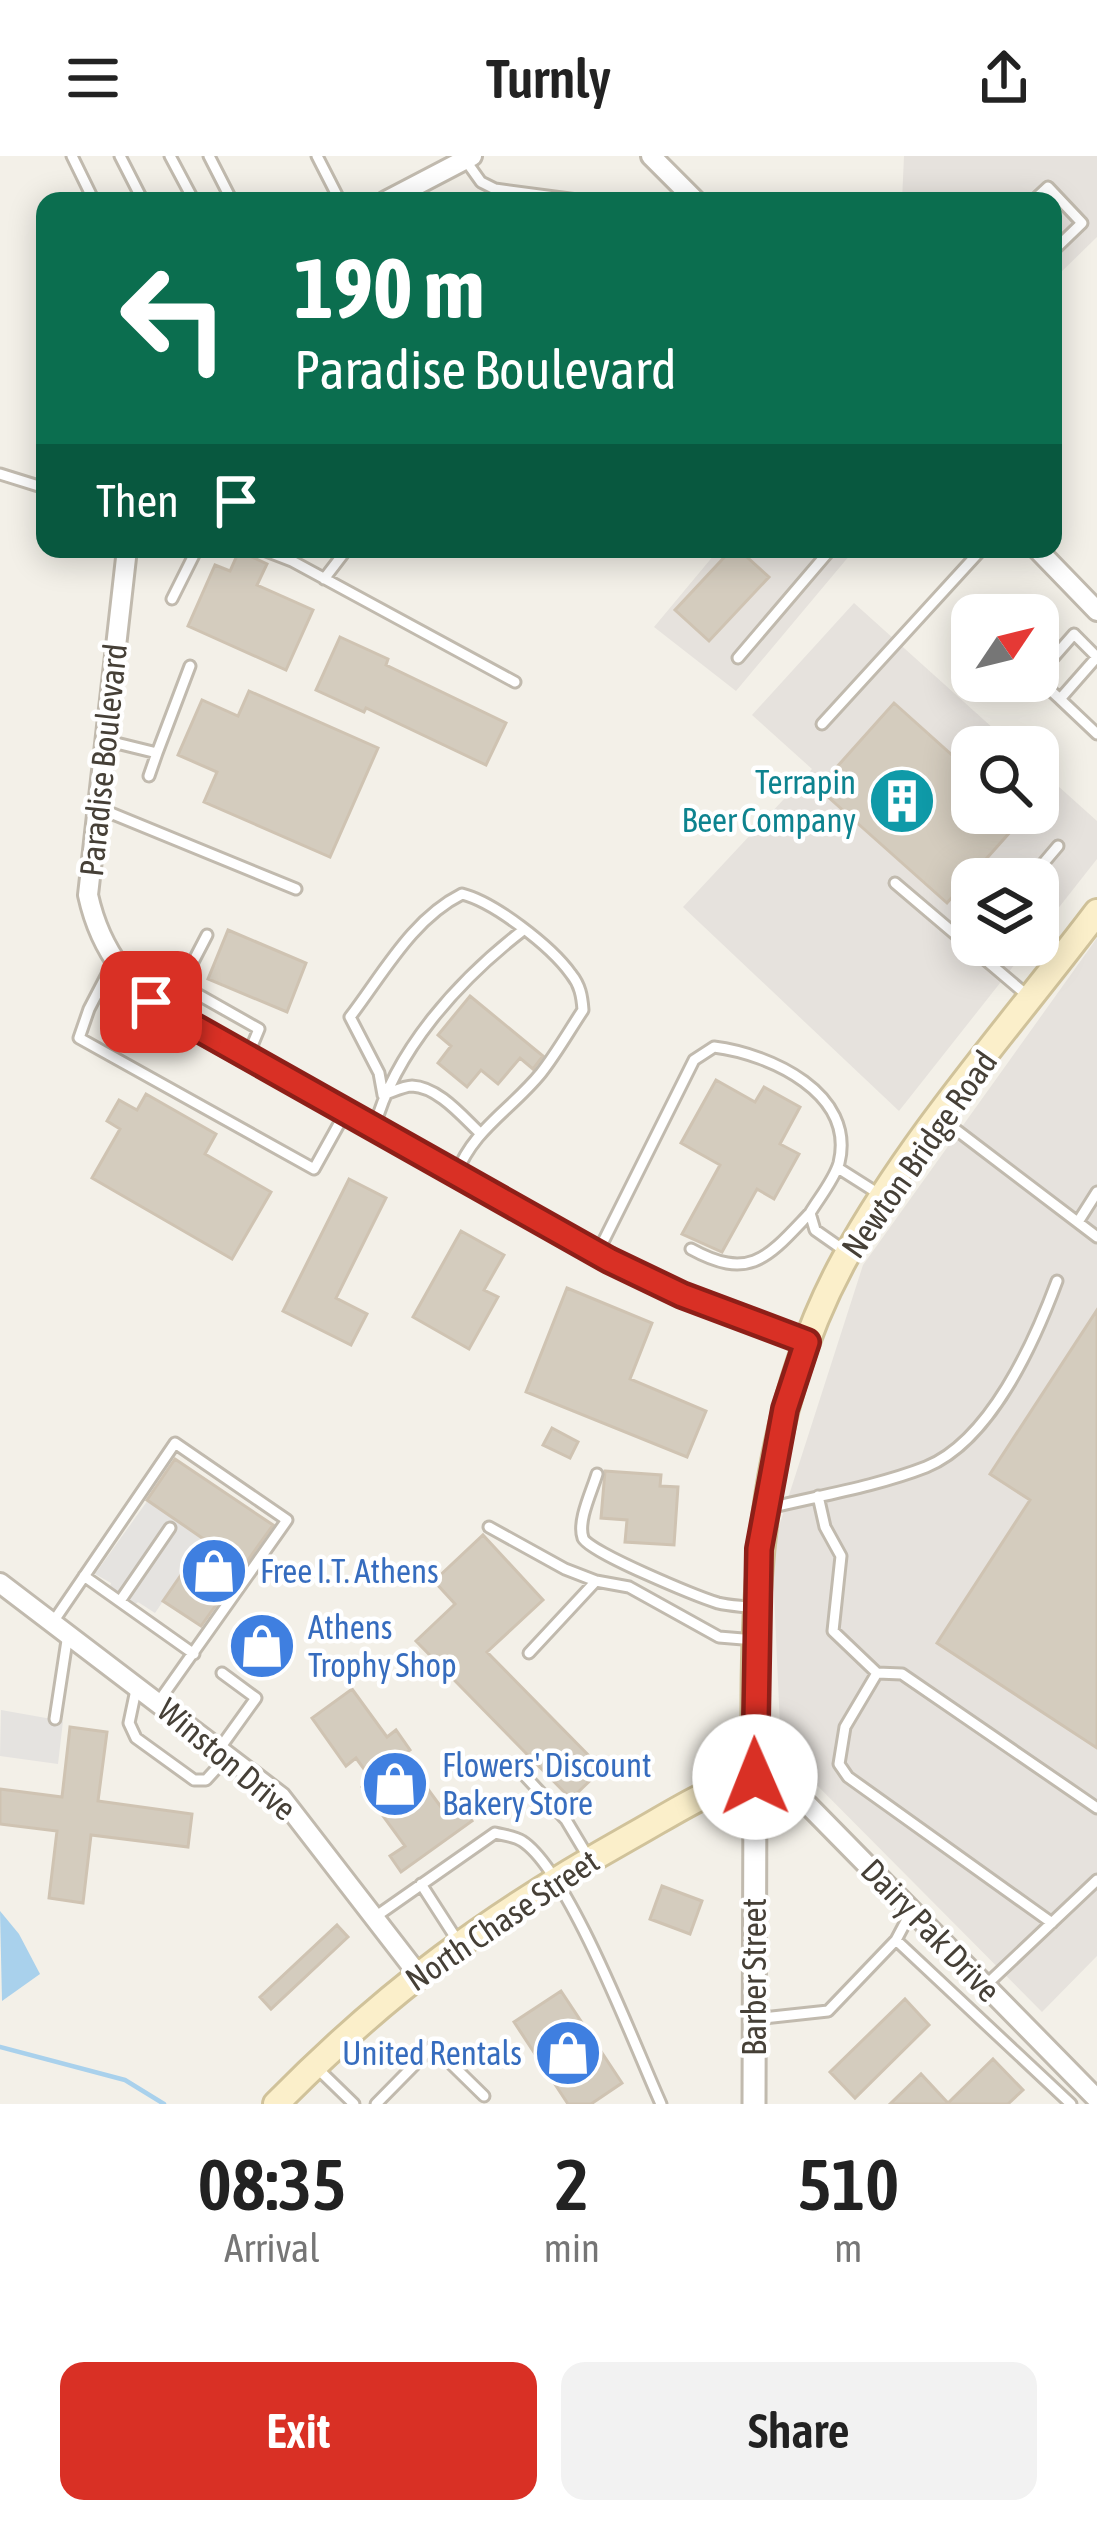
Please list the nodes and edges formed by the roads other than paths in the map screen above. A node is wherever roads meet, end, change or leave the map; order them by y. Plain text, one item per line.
1 (72, 156) edge
2 (120, 156) edge
3 (170, 156) edge
4 (209, 156) edge
5 (317, 156) edge
6 (466, 157) edge
7 (662, 160) edge
8 (90, 192) edge
9 (138, 192) edge
10 (189, 192) edge
11 (227, 192) edge
12 (335, 192) edge
13 (402, 192) edge
14 (518, 192) edge
15 (689, 192) edge
16 (1062, 202) edge
17 (1062, 242) edge
18 (0, 474) edge
19 (36, 485) edge
20 (126, 558) edge
21 (192, 558) edge
22 (280, 558) edge
23 (340, 558) edge
24 (823, 558) edge
25 (974, 558) edge
26 (1046, 558) edge
27 (324, 579) junction
28 (172, 599) dead end
29 (1097, 610) edge
30 (1059, 652) edge
31 (1097, 657) edge
32 (738, 658) dead end
33 (190, 666) dead end
34 (515, 682) dead end
35 (1060, 699) joint
36 (822, 724) dead end
37 (1097, 734) edge
38 (104, 740) junction
39 (157, 753) junction
40 (149, 776) dead end
41 (96, 806) junction
42 (1058, 846) dead end
43 (1048, 858) edge
44 (896, 883) dead end
45 (296, 889) dead end
46 (1097, 912) edge
47 (951, 929) edge
48 (522, 931) junction
49 (207, 935) dead end
50 (114, 961) junction
51 (994, 966) edge
52 (182, 986) junction
53 (1031, 999) junction
54 (167, 1012) junction
55 (247, 1058) junction
56 (383, 1095) junction
57 (345, 1113) junction
58 (938, 1117) junction
59 (374, 1129) junction
60 (479, 1132) junction
61 (838, 1168) junction
62 (456, 1175) junction
63 (1097, 1192) edge
64 (882, 1196) junction
65 (810, 1213) junction
66 (1078, 1222) junction
67 (1097, 1237) edge
68 (691, 1250) dead end
69 (849, 1253) junction
70 (597, 1254) junction
71 (1057, 1282) dead end
72 (807, 1342) junction
73 (597, 1474) dead end
74 (818, 1496) junction
75 (765, 1508) junction
76 (489, 1527) dead end
77 (170, 1528) dead end
78 (84, 1576) junction
79 (596, 1581) junction
80 (0, 1583) edge
81 (120, 1601) junction
82 (755, 1607) junction
83 (60, 1628) junction
84 (755, 1640) junction
85 (530, 1653) dead end
86 (194, 1654) junction
87 (222, 1673) dead end
88 (877, 1673) junction
89 (137, 1685) junction
90 (159, 1701) junction
91 (55, 1719) dead end
92 (225, 1751) junction
93 (526, 1777) dead end
94 (755, 1777) junction
95 (1097, 1808) edge
96 (590, 1860) junction
97 (556, 1880) junction
98 (1097, 1880) edge
99 (421, 1884) junction
100 (912, 1910) junction
101 (375, 1917) junction
102 (1052, 1923) junction
103 (896, 1940) junction
104 (459, 1942) junction
105 (417, 1973) junction
106 (986, 1985) junction
107 (754, 2019) junction
108 (1021, 2021) junction
109 (1003, 2038) junction
110 (314, 2066) junction
111 (484, 2096) dead end
112 (1097, 2099) edge
113 (276, 2104) edge
114 (354, 2104) edge
115 (376, 2104) edge
116 (661, 2104) edge
117 (754, 2104) edge
118 (1071, 2104) edge

1 - 8 lane
2 - 9 lane
3 - 10 lane
4 - 11 lane
5 - 12 lane
6 - 13 street
6 - 14 lane
7 - 15 street
16 - 17 lane
18 - 19 lane
20 - 38 street, Paradise Boulevard
21 - 28 lane
22 - 27 lane
23 - 27 lane
24 - 32 lane
25 - 36 lane
26 - 29 street
27 - 34 lane
30 - 31 lane
31 - 35 lane
33 - 39 lane
35 - 37 lane
38 - 39 lane
38 - 41 street, Paradise Boulevard
39 - 40 lane
41 - 45 lane
41 - 50 street, Paradise Boulevard
42 - 43 lane
44 - 47 lane
46 - 53 main road, Newton Bridge Road
48 - 56 lane
48 - 56 lane
48 - 60 lane
49 - 52 lane
50 - 54 street, Paradise Boulevard
50 - 57 lane
51 - 53 lane
52 - 54 lane
52 - 55 lane
53 - 58 main road, Newton Bridge Road
54 - 55 street, Paradise Boulevard
55 - 57 street, Paradise Boulevard
56 - 59 lane
56 - 60 lane
57 - 59 street, Paradise Boulevard
58 - 64 main road, Newton Bridge Road
58 - 66 lane
59 - 62 street, Paradise Boulevard
60 - 62 lane
61 - 64 lane
61 - 65 lane
61 - 70 lane
62 - 70 street, Paradise Boulevard
63 - 66 lane
64 - 69 main road, Newton Bridge Road
65 - 68 lane
65 - 69 lane
66 - 67 lane
69 - 72 main road, Newton Bridge Road
70 - 72 street, Paradise Boulevard
71 - 74 lane
72 - 75 main road, Newton Bridge Road
73 - 82 lane
74 - 75 lane
74 - 88 lane
75 - 82 main road, Newton Bridge Road
76 - 79 lane
77 - 81 lane
78 - 81 lane
78 - 83 lane
78 - 86 lane
79 - 84 lane
79 - 85 lane
80 - 83 street, Winston Drive
81 - 86 lane
82 - 84 main road, Newton Bridge Road
83 - 89 street, Winston Drive
83 - 91 lane
84 - 94 main road, Newton Bridge Road
86 - 90 lane
87 - 92 lane
88 - 95 lane
88 - 102 lane
89 - 90 street, Winston Drive
89 - 92 lane
90 - 92 street, Winston Drive
92 - 101 street, Winston Drive
93 - 96 lane
94 - 96 main road, North Chase Street
94 - 100 street, Dairy Pak Drive
94 - 107 street, Barber Street
96 - 97 main road, North Chase Street
97 - 99 lane
97 - 104 main road, North Chase Street
97 - 116 lane
98 - 102 lane
99 - 101 lane
99 - 104 lane
100 - 103 lane
100 - 106 street, Dairy Pak Drive
101 - 105 street, Winston Drive
102 - 106 lane
103 - 107 lane
103 - 109 lane
104 - 105 main road, North Chase Street
105 - 110 main road, North Chase Street
106 - 108 street, Dairy Pak Drive
107 - 117 street, Barber Street
108 - 109 lane
108 - 112 street, Dairy Pak Drive
109 - 118 lane
110 - 113 main road, North Chase Street
110 - 114 lane
111 - 115 lane

